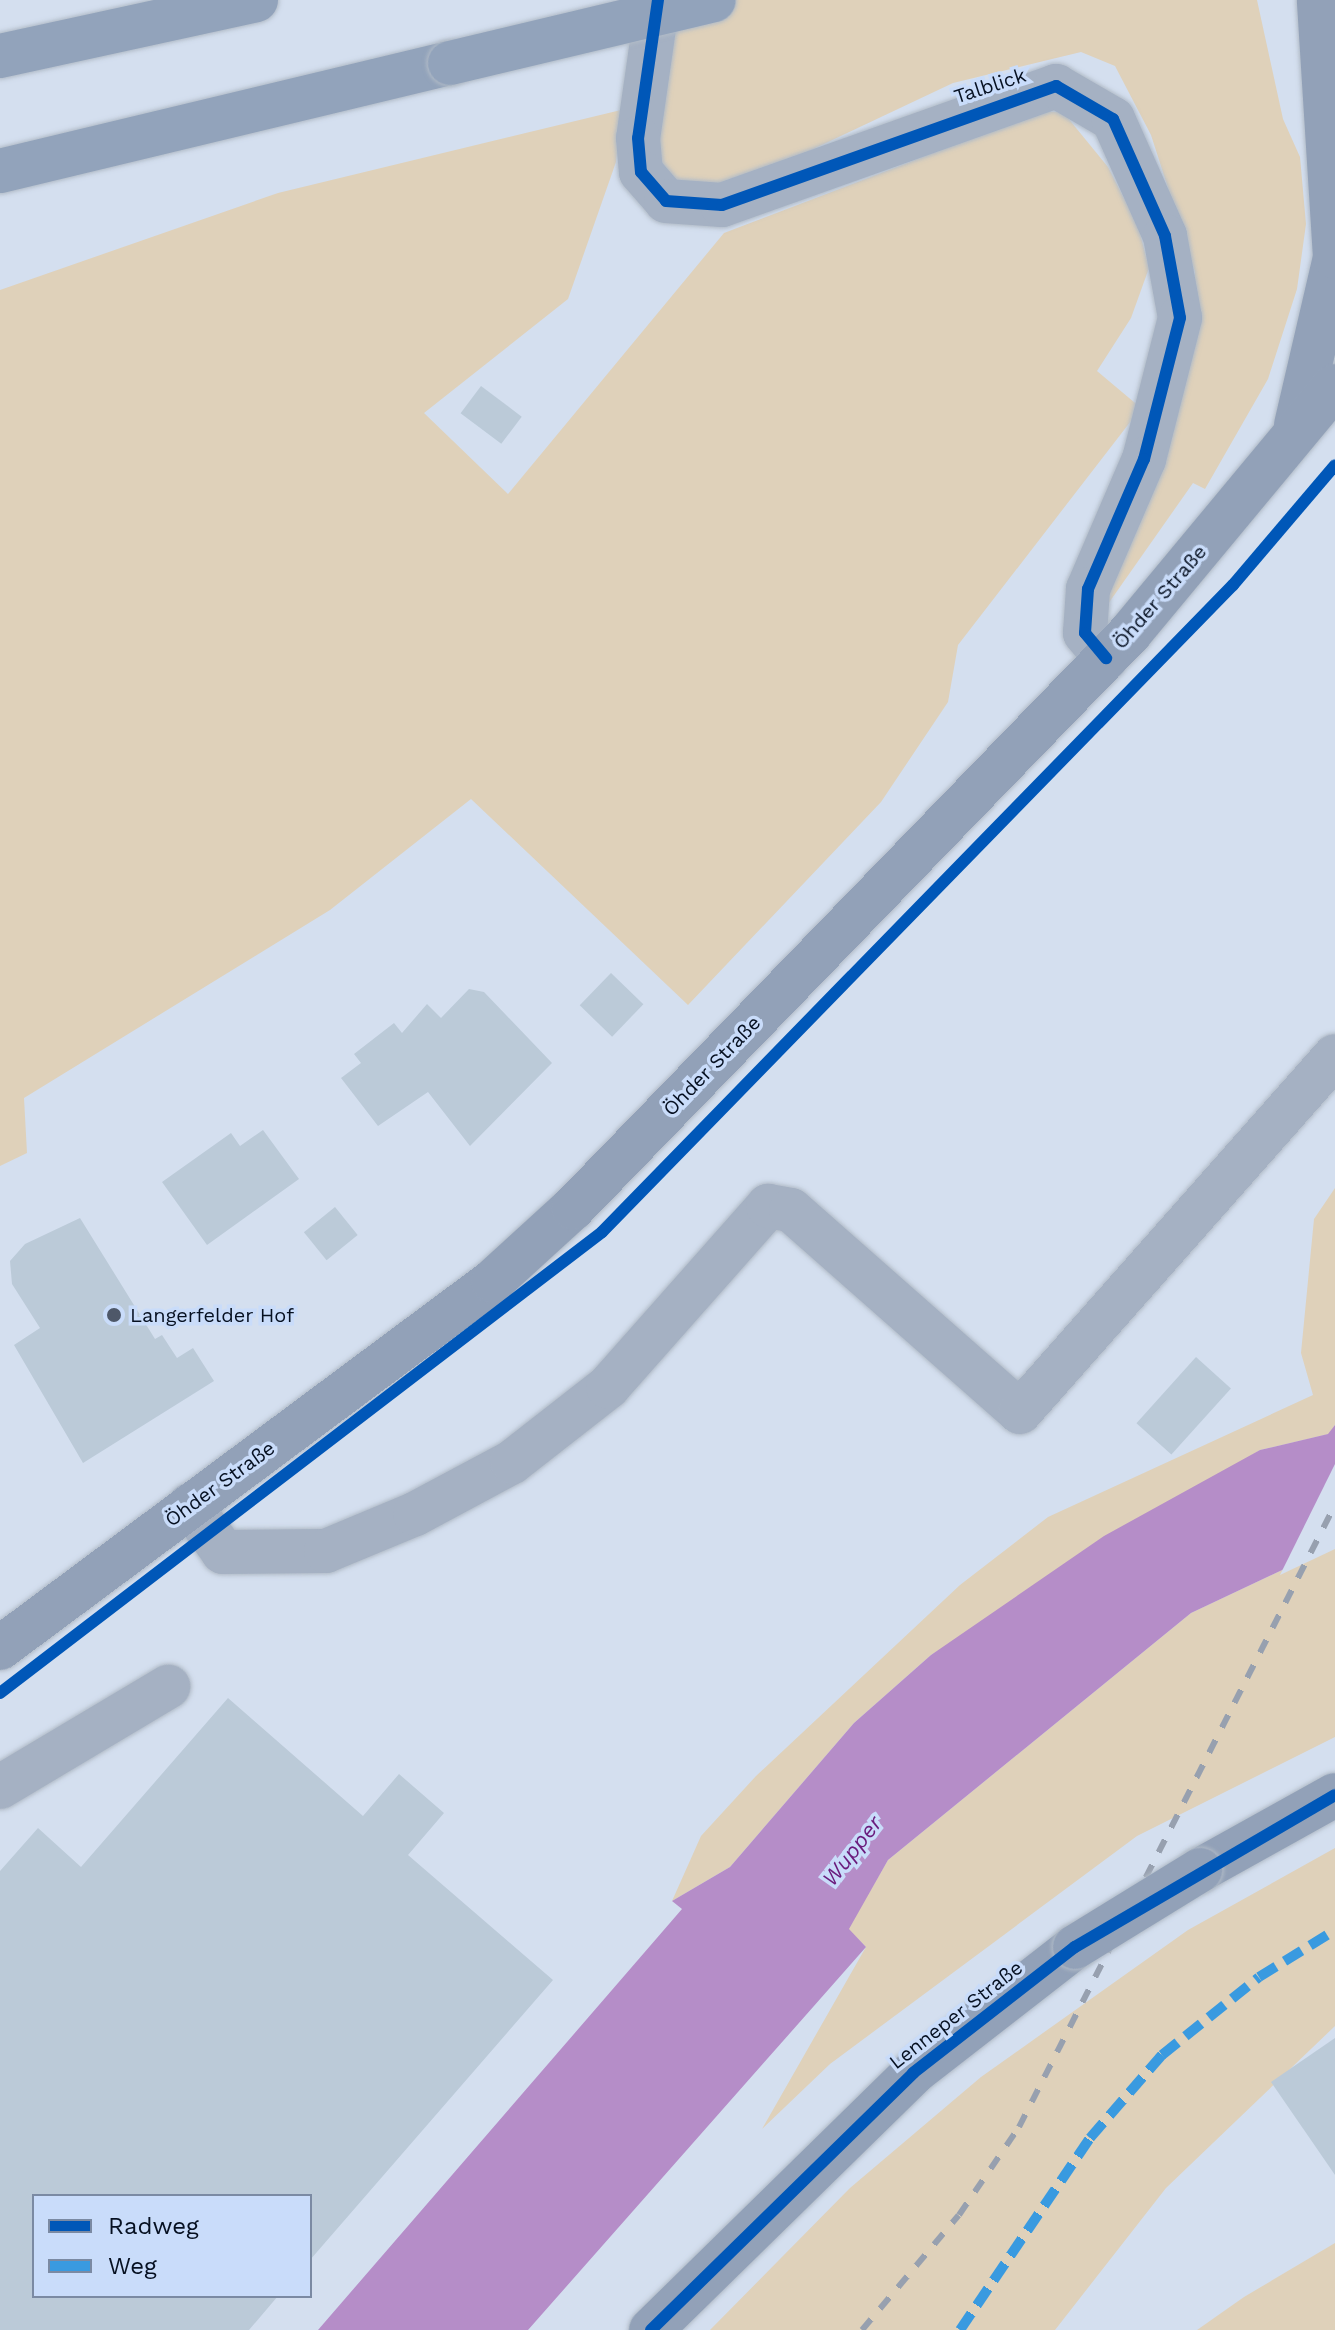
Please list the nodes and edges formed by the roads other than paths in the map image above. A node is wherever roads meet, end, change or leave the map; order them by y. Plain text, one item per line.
1 (256, 0) edge
2 (658, 0) edge
3 (714, 0) edge
4 (1319, 0) edge
5 (1329, 51) edge
6 (0, 56) edge
7 (0, 171) edge
8 (1335, 386) edge
9 (1291, 443) junction
10 (1106, 658) junction
11 (1335, 1056) edge
12 (190, 1505) junction
13 (0, 1648) edge
14 (168, 1687) dead end
15 (0, 1787) edge
16 (1335, 1795) edge
17 (651, 2330) edge

1 - 6 highway
2 - 10 street, Talblick
3 - 7 highway, bridge
4 - 5 main road
5 - 9 main road
8 - 9 main road, Öhder Straße
9 - 10 main road, Öhder Straße
10 - 12 main road, Öhder Straße
11 - 12 street
12 - 13 main road, Öhder Straße
14 - 15 street
16 - 17 main road, Lenneper Straße, bridge

